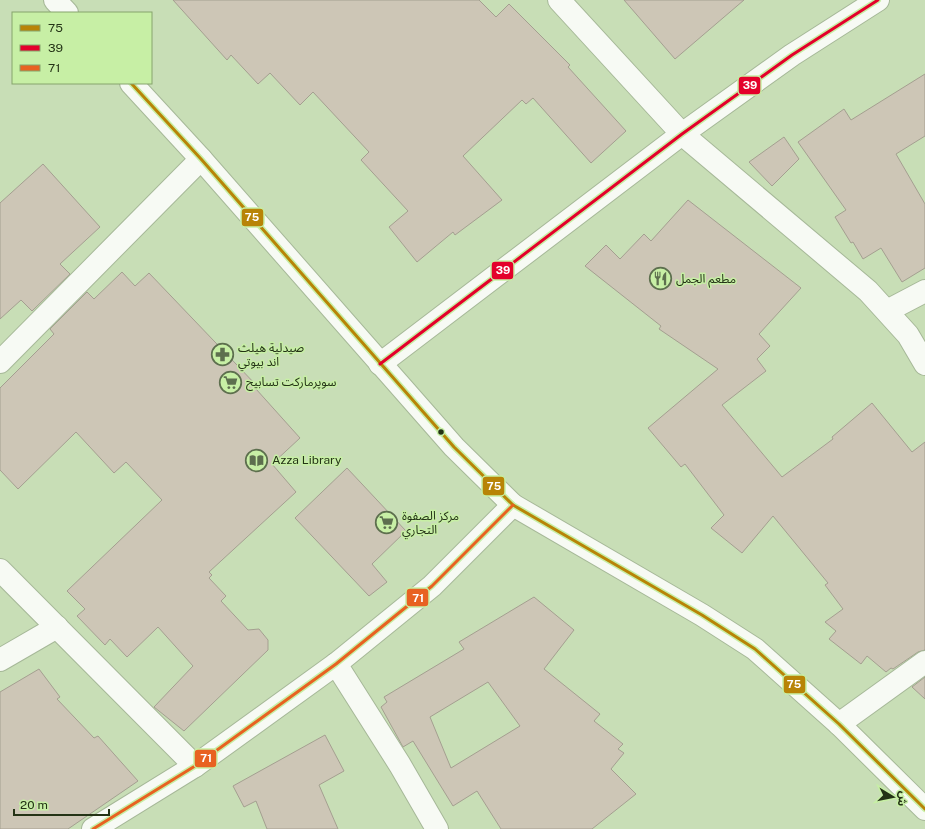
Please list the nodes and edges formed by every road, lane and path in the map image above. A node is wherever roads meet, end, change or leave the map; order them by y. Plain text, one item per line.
1 (55, 0) edge
2 (559, 0) edge
3 (878, 0) edge
4 (66, 12) edge
5 (133, 84) edge
6 (682, 134) junction
7 (201, 159) junction
8 (925, 291) edge
9 (887, 311) junction
10 (0, 362) edge
11 (380, 364) junction
12 (925, 364) edge
13 (514, 505) junction
14 (0, 570) edge
15 (57, 627) junction
16 (0, 660) edge
17 (925, 662) edge
18 (336, 664) junction
19 (839, 724) junction
20 (195, 766) junction
21 (925, 809) edge
22 (93, 829) edge
23 (436, 829) edge

1 - 4 street
2 - 6 street
3 - 6 street
5 - 7 street
6 - 9 street
6 - 11 street
7 - 10 street
7 - 11 street
8 - 9 street
9 - 12 street
11 - 13 street
13 - 18 street
13 - 19 street
14 - 15 street
15 - 16 street
15 - 20 street
17 - 19 street
18 - 20 street
18 - 23 street
19 - 21 street
20 - 22 street

